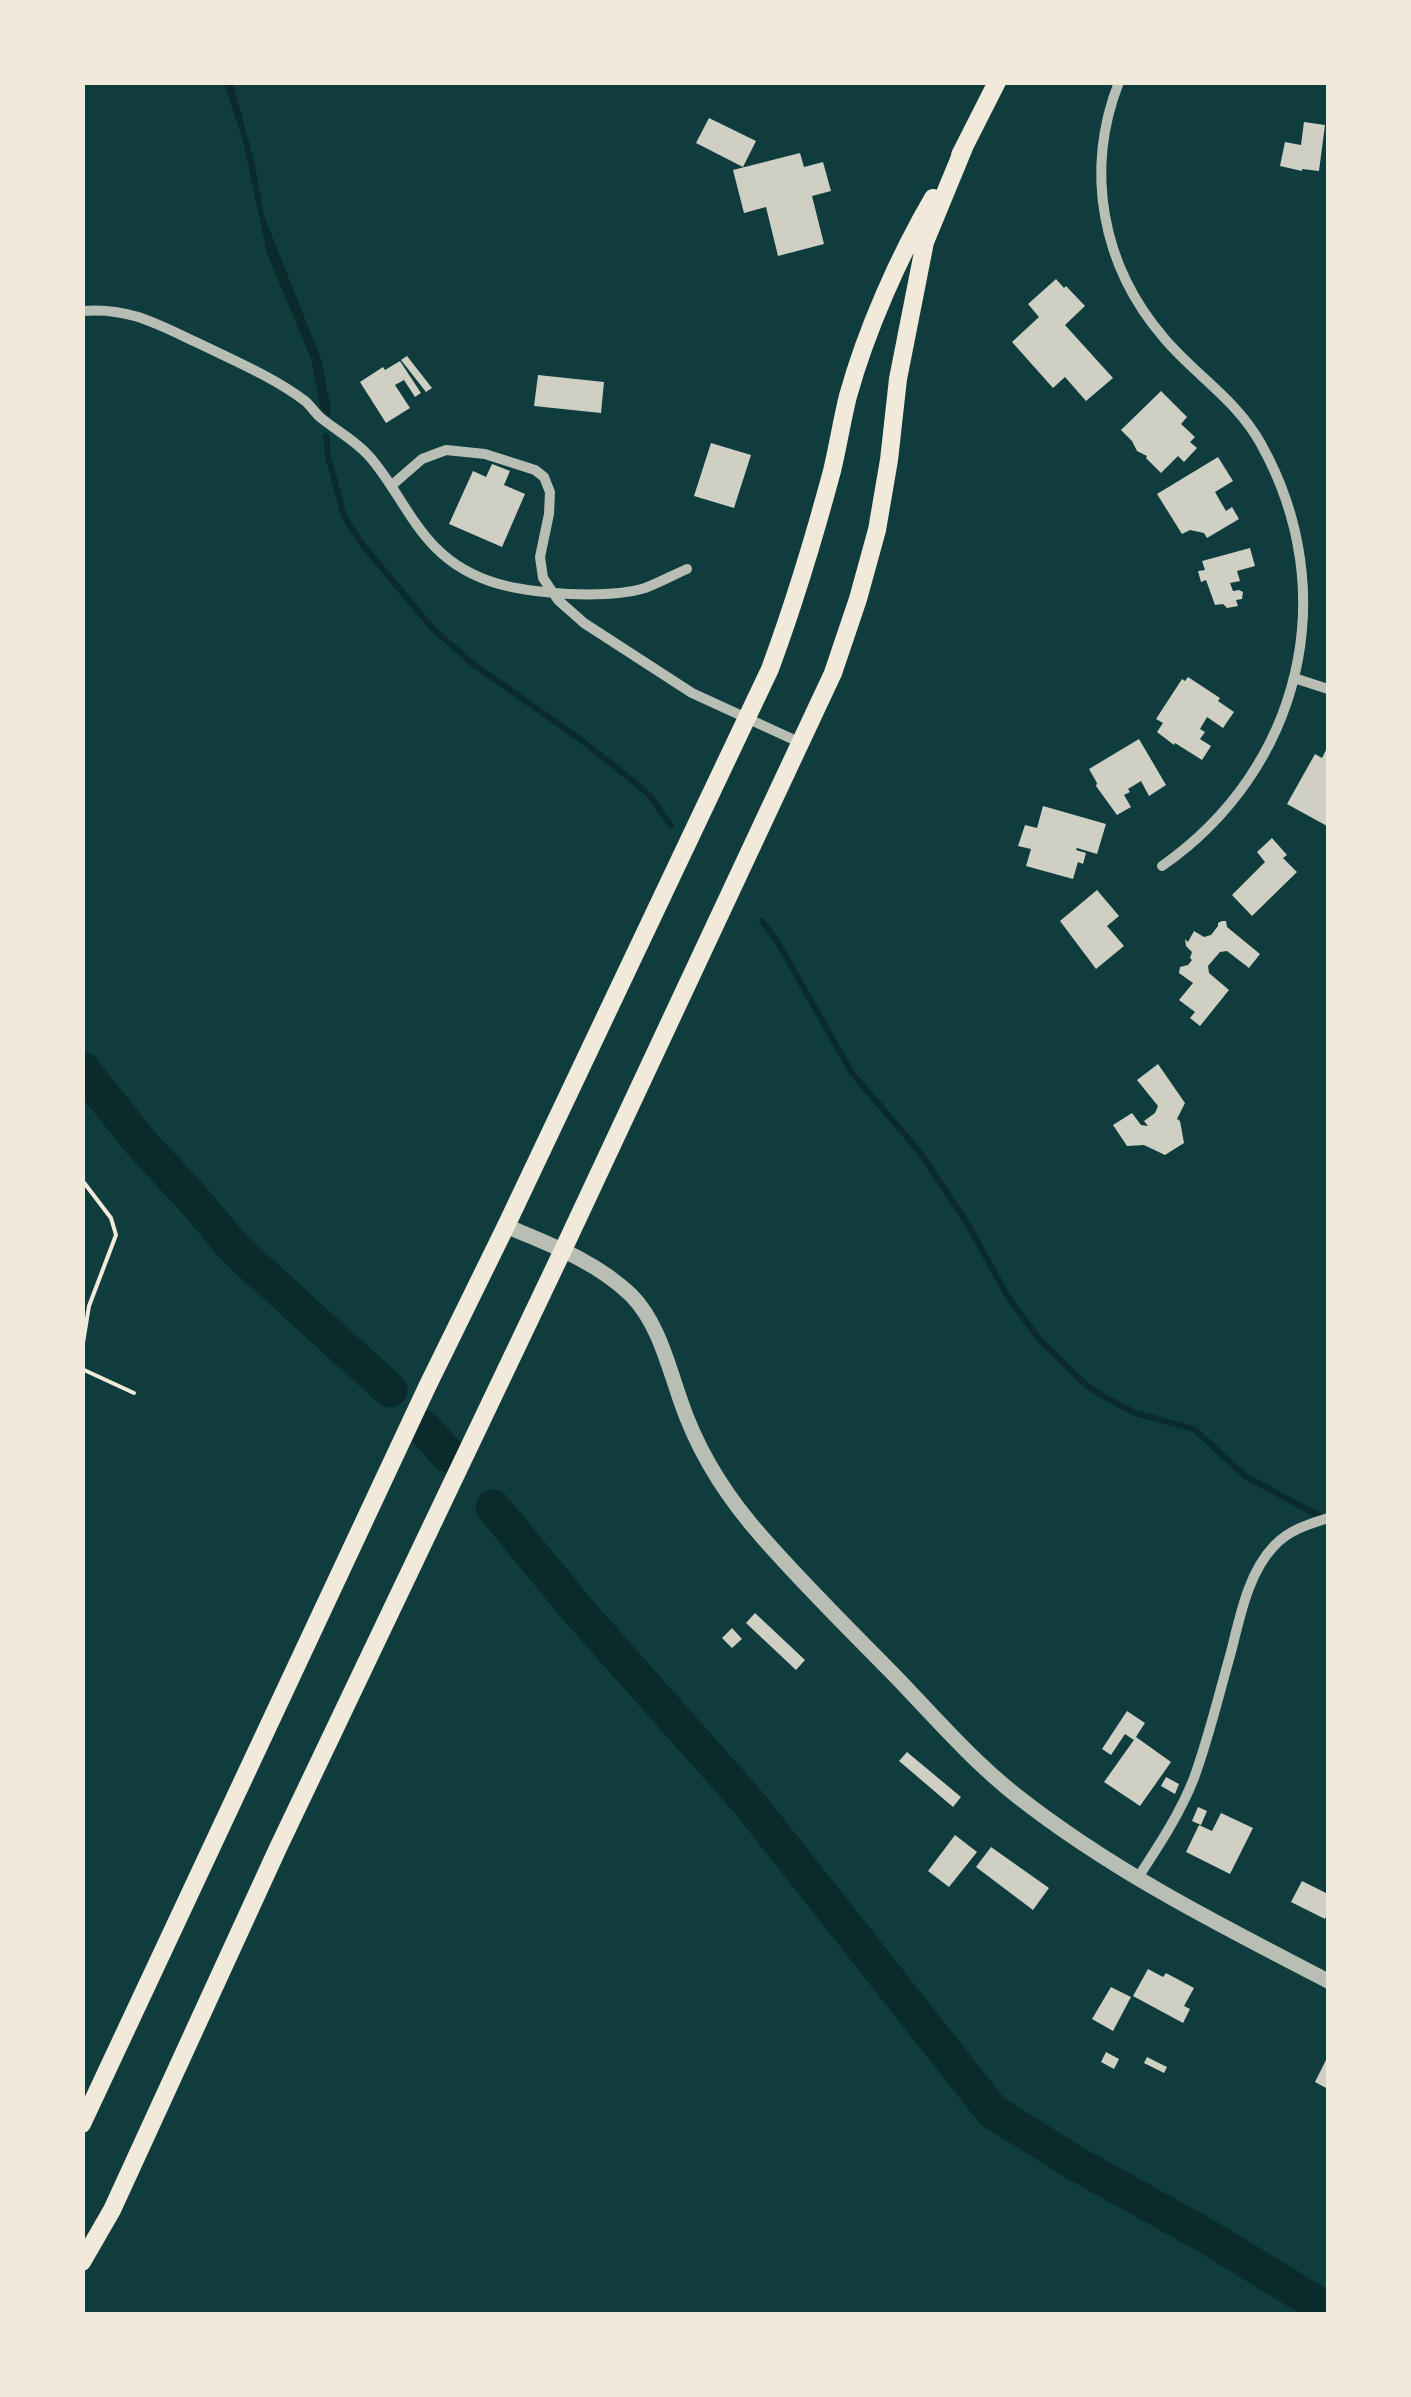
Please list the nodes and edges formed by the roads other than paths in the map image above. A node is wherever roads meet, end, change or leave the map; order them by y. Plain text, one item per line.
1 (997, 82) edge
2 (1119, 82) edge
3 (965, 146) junction
4 (82, 311) edge
5 (391, 486) junction
6 (687, 568) dead end
7 (553, 593) junction
8 (1294, 678) junction
9 (1328, 689) edge
10 (748, 718) junction
11 (801, 742) junction
12 (1162, 866) dead end
13 (506, 1226) junction
14 (563, 1250) junction
15 (1328, 1518) edge
16 (1138, 1879) junction
17 (1328, 1981) edge
18 (82, 2124) edge
19 (82, 2262) edge

1 - 3 main road
2 - 8 street
3 - 10 main road
3 - 11 main road
4 - 5 street
5 - 7 street
5 - 7 street
6 - 7 street
7 - 10 street
8 - 9 street
8 - 12 street
10 - 11 street
10 - 13 main road
11 - 14 main road
13 - 14 street
13 - 18 main road
14 - 16 street
14 - 19 main road
15 - 16 street
16 - 17 street

